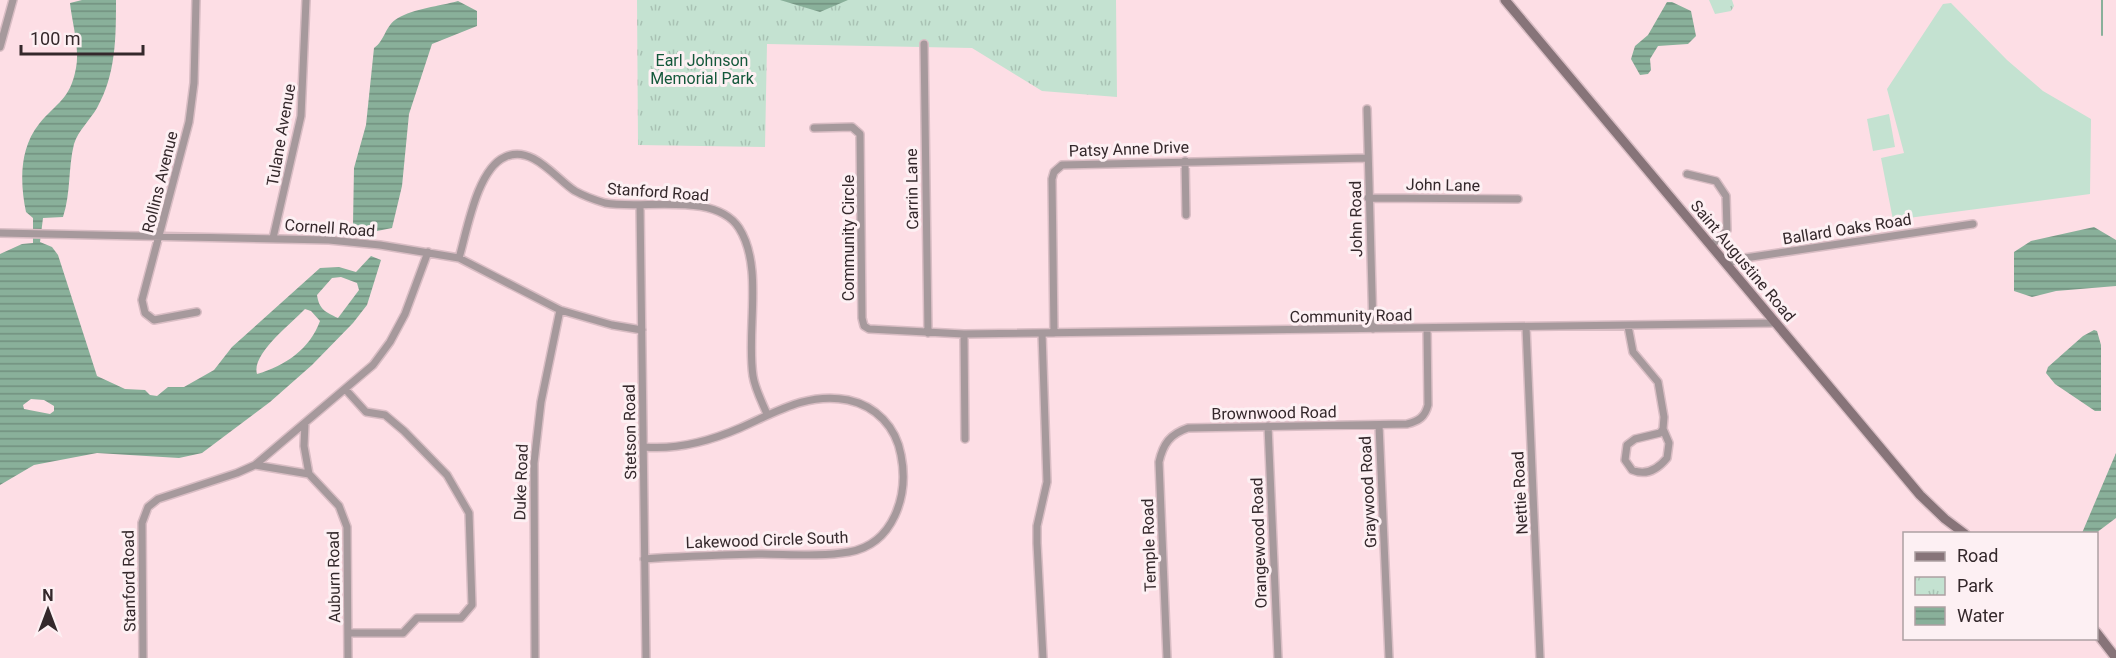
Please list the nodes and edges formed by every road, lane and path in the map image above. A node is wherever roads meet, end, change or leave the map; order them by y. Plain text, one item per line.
1 (13, 0) edge
2 (196, 0) edge
3 (306, 0) edge
4 (1505, 0) edge
5 (924, 44) dead end
6 (0, 47) edge
7 (1367, 109) dead end
8 (814, 128) dead end
9 (1368, 158) junction
10 (1185, 161) junction
11 (1687, 174) dead end
12 (1368, 198) junction
13 (1518, 199) dead end
14 (640, 205) junction
15 (1186, 215) dead end
16 (1973, 224) dead end
17 (0, 233) edge
18 (160, 235) junction
19 (273, 238) junction
20 (1711, 246) junction
21 (428, 252) junction
22 (459, 258) junction
23 (1726, 264) junction
24 (560, 310) junction
25 (197, 312) dead end
26 (1774, 323) junction
27 (1628, 326) junction
28 (1526, 327) junction
29 (1427, 328) junction
30 (1373, 329) junction
31 (642, 330) junction
32 (928, 333) junction
33 (1042, 333) junction
34 (1054, 333) junction
35 (964, 334) junction
36 (346, 390) junction
37 (767, 414) junction
38 (305, 423) junction
39 (1379, 425) junction
40 (1268, 426) junction
41 (1663, 429) junction
42 (1172, 435) joint
43 (965, 439) dead end
44 (644, 447) junction
45 (255, 465) junction
46 (309, 474) junction
47 (1963, 532) edge
48 (645, 559) junction
49 (348, 633) junction
50 (2098, 633) edge
51 (143, 658) edge
52 (348, 658) edge
53 (535, 658) edge
54 (646, 658) edge
55 (1042, 658) edge
56 (1167, 658) edge
57 (1278, 658) edge
58 (1389, 658) edge
59 (1540, 658) edge
60 (2116, 658) edge

1 - 6 street
2 - 18 street, Rollins Avenue
3 - 19 street, Tulane Avenue
4 - 20 main road, Saint Augustine Road
5 - 32 street, Carrin Lane
7 - 9 street, John Road
8 - 32 street, Community Circle
9 - 10 street, Patsy Anne Drive
9 - 12 street, John Road
10 - 15 street
10 - 34 street, Patsy Anne Drive
11 - 20 street
12 - 13 street, John Lane
12 - 30 street, John Road
14 - 22 street, Stanford Road
14 - 31 street, Stetson Road
14 - 37 street, Stanford Road
16 - 23 street, Ballard Oaks Road
17 - 18 street, Cornell Road
18 - 19 street, Cornell Road
18 - 25 street, Rollins Avenue
19 - 21 street, Cornell Road
20 - 23 main road, Saint Augustine Road
21 - 22 street, Cornell Road
21 - 36 street, Stanford Road
22 - 24 street, Cornell Road
23 - 26 main road, Saint Augustine Road
24 - 31 street, Cornell Road
24 - 53 street, Duke Road
26 - 27 street, Community Road
26 - 47 main road, Saint Augustine Road
27 - 28 street, Community Road
27 - 41 street
28 - 29 street, Community Road
28 - 59 street, Nettie Road
29 - 30 street, Community Road
29 - 39 street, Graywood Road
30 - 34 street, Community Road
31 - 44 street, Stetson Road
32 - 35 street, Community Road
33 - 34 street, Community Road
33 - 35 street, Community Road
33 - 55 street
35 - 43 street
36 - 38 street, Stanford Road
36 - 49 street
37 - 44 street
37 - 48 street, Lakewood Circle South
38 - 45 street, Stanford Road
38 - 46 street
39 - 40 street, Brownwood Road
39 - 58 street, Graywood Road
40 - 42 street, Brownwood Road
40 - 57 street, Orangewood Road
41 - 41 street
42 - 56 street, Temple Road
44 - 48 street, Stetson Road
45 - 46 street
45 - 51 street, Stanford Road
46 - 49 street, Auburn Road
48 - 54 street, Stetson Road
49 - 52 street, Auburn Road
50 - 60 main road

